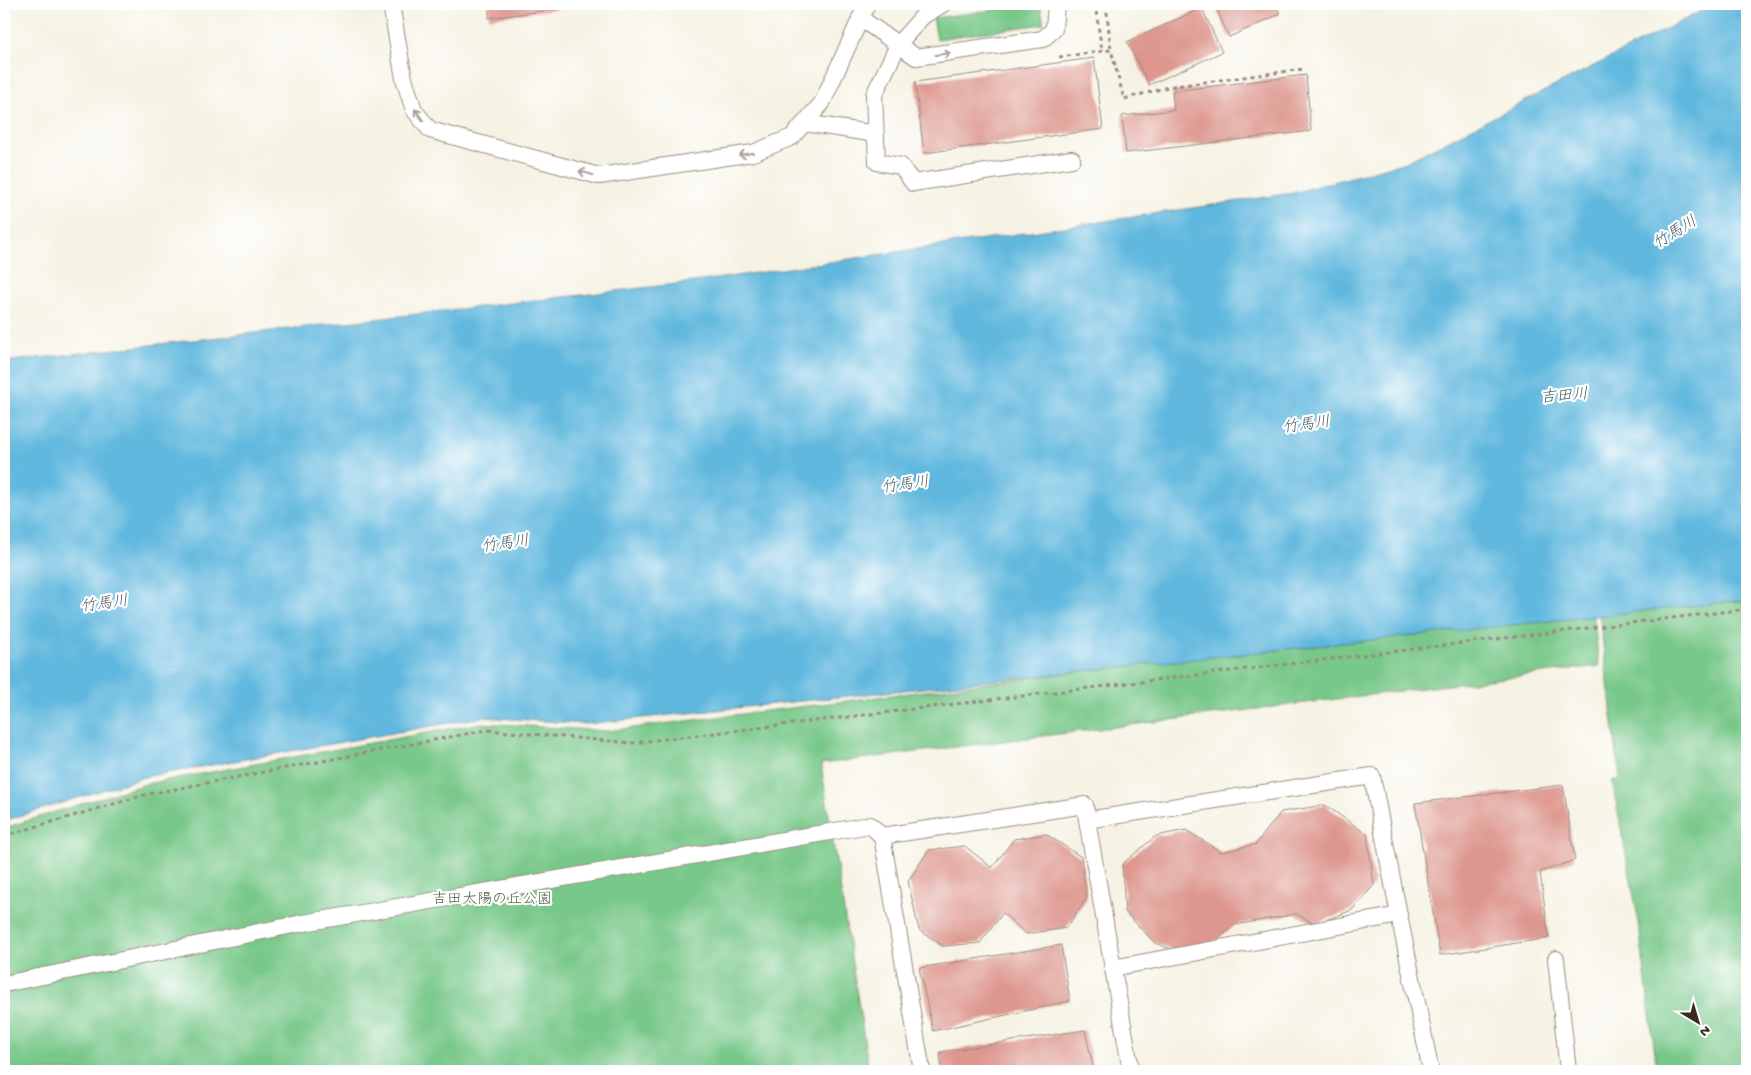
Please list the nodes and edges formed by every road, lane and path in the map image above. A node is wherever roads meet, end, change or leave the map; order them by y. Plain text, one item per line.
1 (391, 4) edge
2 (943, 4) edge
3 (1095, 4) edge
4 (1106, 4) edge
5 (1057, 6) edge
6 (864, 11) edge
7 (899, 43) junction
8 (1111, 50) junction
9 (1102, 51) junction
10 (1055, 58) dead end
11 (1304, 69) dead end
12 (805, 123) junction
13 (876, 134) junction
14 (1072, 159) dead end
15 (1747, 609) edge
16 (1087, 820) junction
17 (4, 836) edge
18 (882, 836) junction
19 (1399, 915) junction
20 (1556, 959) dead end
21 (1112, 968) junction
22 (4, 984) edge
23 (922, 1071) edge
24 (1131, 1071) edge
25 (1431, 1071) edge
26 (1568, 1071) edge

12 -> 1 lane
2 - 7 lane
3 - 9 path
4 - 8 path
7 -> 5 lane
6 - 7 lane
6 - 12 lane
7 - 13 lane
8 - 9 path
8 - 11 path
9 - 10 path
12 - 13 lane
13 - 14 lane
15 - 17 path
16 - 18 lane
16 - 19 lane
16 - 21 lane
18 - 22 lane
18 - 23 lane
19 - 21 lane
19 - 25 lane
20 - 26 lane
21 - 24 lane

